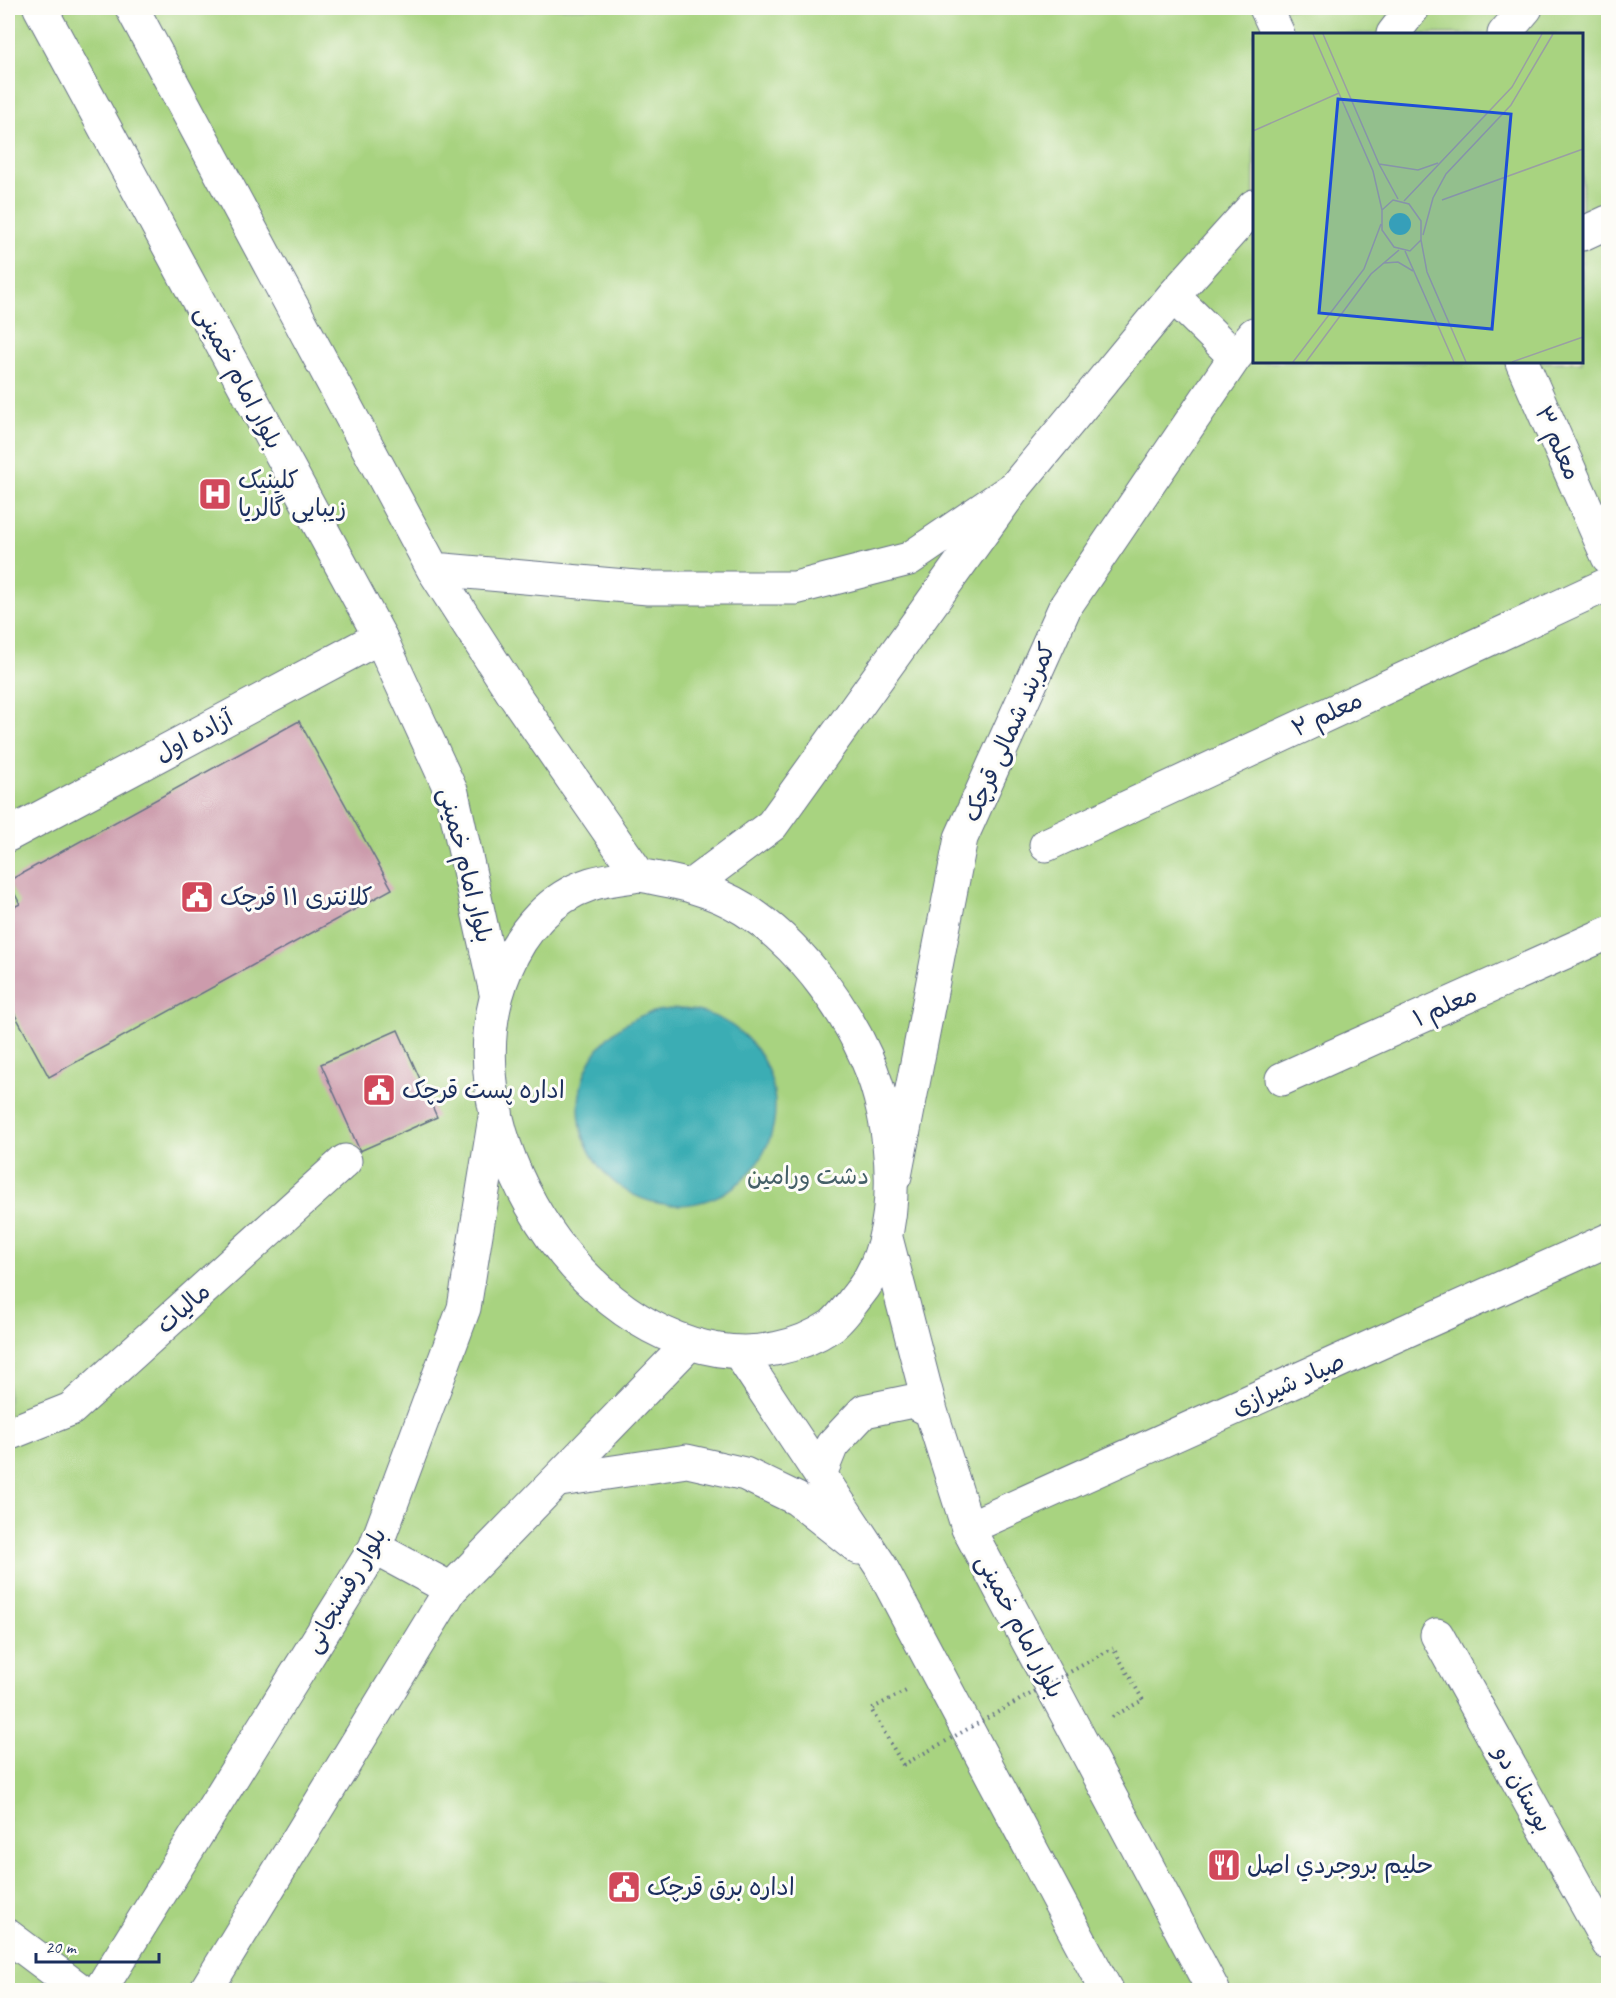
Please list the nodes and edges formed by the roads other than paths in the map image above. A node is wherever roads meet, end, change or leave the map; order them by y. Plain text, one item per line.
1 (40, 8) edge
2 (132, 8) edge
3 (1266, 8) edge
4 (1413, 8) edge
5 (1526, 8) edge
6 (1278, 33) edge
7 (1394, 33) edge
8 (1505, 33) edge
9 (1253, 207) edge
10 (1608, 222) edge
11 (1583, 233) edge
12 (1173, 296) junction
13 (1245, 346) edge
14 (1522, 363) edge
15 (1015, 487) junction
16 (1608, 557) edge
17 (433, 569) junction
18 (1608, 584) edge
19 (380, 637) junction
20 (8, 835) edge
21 (1046, 844) dead end
22 (639, 875) junction
23 (693, 884) junction
24 (1608, 933) edge
25 (496, 993) junction
26 (1282, 1079) dead end
27 (496, 1111) junction
28 (345, 1161) dead end
29 (893, 1184) junction
30 (886, 1238) junction
31 (1608, 1240) edge
32 (688, 1345) junction
33 (740, 1354) junction
34 (931, 1411) junction
35 (8, 1434) edge
36 (821, 1472) junction
37 (560, 1480) junction
38 (968, 1528) junction
39 (375, 1548) junction
40 (880, 1565) junction
41 (451, 1590) junction
42 (1437, 1635) dead end
43 (8, 1936) edge
44 (1608, 1943) edge
45 (80, 1990) edge
46 (100, 1990) edge
47 (206, 1990) edge
48 (1106, 1990) edge
49 (1213, 1990) edge

1 - 19 main road, بلوار امام خمینی
2 - 17 main road
3 - 6 main road
4 - 7 main road
5 - 8 main road
9 - 12 main road
10 - 11 main road
12 - 13 main road
12 - 15 main road
13 - 29 main road, کمربند شمالی قرچک
14 - 16 main road, معلم ۳
15 - 17 main road
15 - 23 main road
17 - 22 main road
18 - 21 main road, معلم ۲
19 - 20 main road, آزاده اول
19 - 25 main road, بلوار امام خمینی
22 - 23 main road
22 - 25 main road
23 - 29 main road
24 - 26 main road, معلم ۱
25 - 27 main road
27 - 32 main road
27 - 39 main road, بلوار رفسنجانی
28 - 35 main road, مالیات
29 - 30 main road
30 - 33 main road
30 - 34 main road, بلوار امام خمینی
31 - 38 main road, صیاد شیرازی
32 - 33 main road
32 - 37 main road
33 - 36 main road
34 - 36 main road
34 - 38 main road, بلوار امام خمینی
36 - 40 main road
37 - 40 main road
37 - 41 main road
38 - 49 main road, بلوار امام خمینی
39 - 41 main road
39 - 46 main road, بلوار رفسنجانی
40 - 48 main road
41 - 47 main road
42 - 44 main road, بوستان دو
43 - 45 main road

